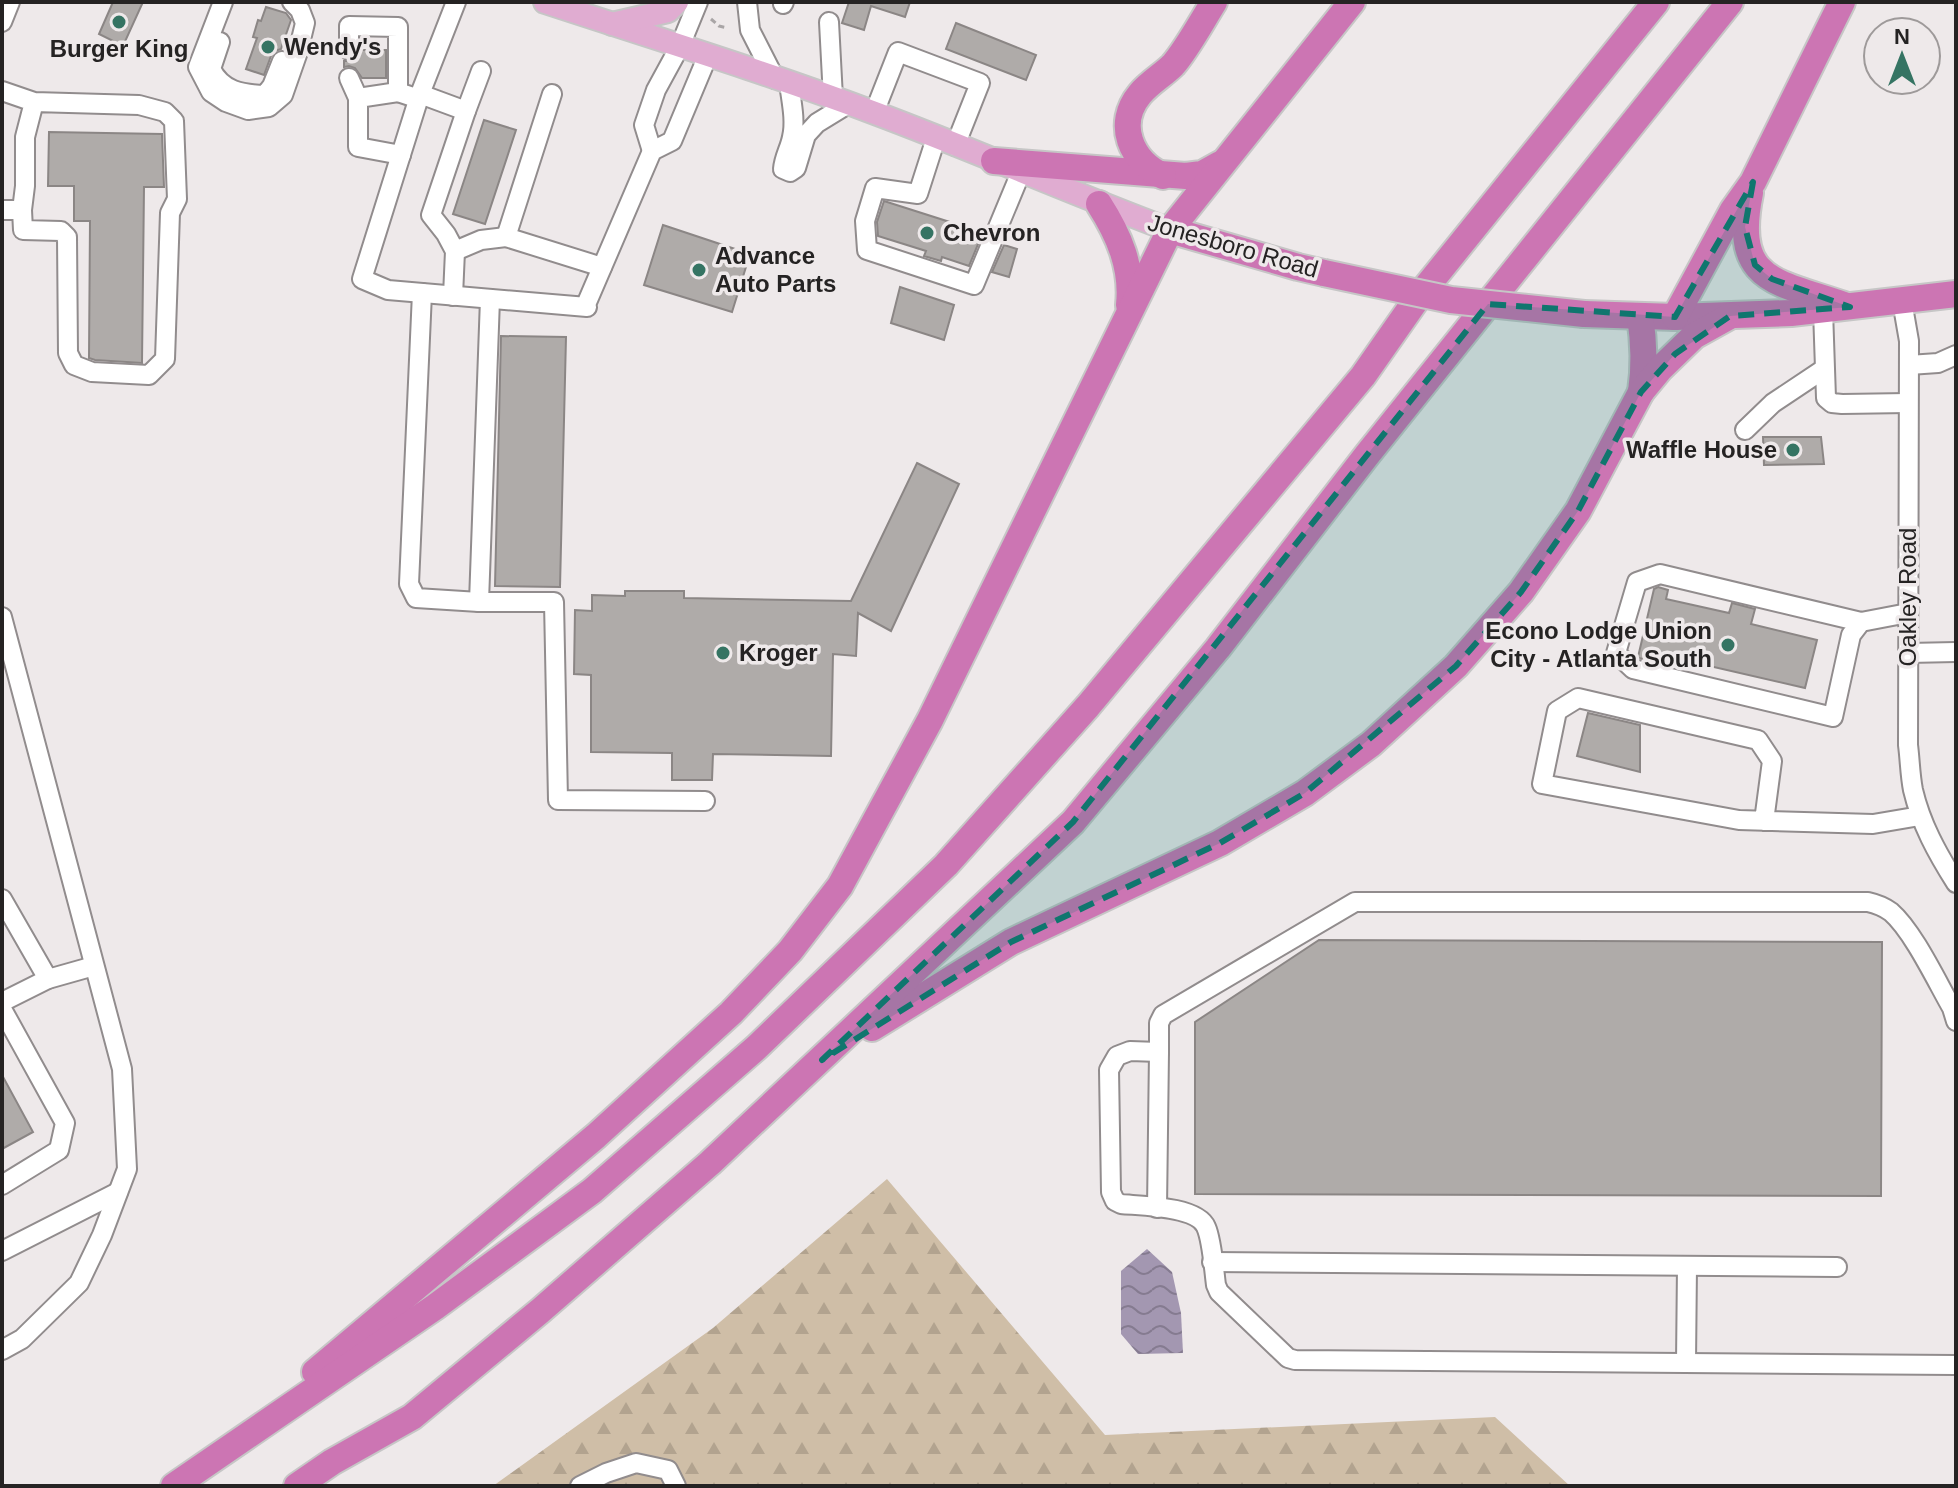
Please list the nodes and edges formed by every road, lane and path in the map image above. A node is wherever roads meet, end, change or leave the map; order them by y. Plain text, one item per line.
1 (10, 2) edge
2 (223, 2) edge
3 (234, 2) edge
4 (456, 2) edge
5 (545, 2) edge
6 (677, 2) edge
7 (747, 2) edge
8 (1214, 2) edge
9 (1352, 2) edge
10 (1656, 2) edge
11 (1730, 2) edge
12 (1842, 2) edge
13 (296, 6) edge
14 (704, 9) edge
15 (2, 22) edge
16 (829, 22) dead end
17 (612, 24) junction
18 (728, 28) dead end
19 (680, 46) junction
20 (349, 50) dead end
21 (708, 55) junction
22 (481, 71) dead end
23 (349, 78) dead end
24 (782, 81) junction
25 (2, 91) edge
26 (398, 92) junction
27 (552, 94) dead end
28 (419, 96) junction
29 (358, 98) junction
30 (840, 101) junction
31 (34, 102) junction
32 (466, 111) junction
33 (874, 113) junction
34 (946, 142) junction
35 (652, 151) junction
36 (401, 155) junction
37 (994, 161) junction
38 (1223, 162) junction
39 (1021, 172) junction
40 (1163, 176) junction
41 (1753, 182) junction
42 (1099, 204) junction
43 (2, 210) edge
44 (22, 210) junction
45 (1170, 230) junction
46 (506, 237) junction
47 (455, 251) junction
48 (602, 267) junction
49 (422, 293) junction
50 (1956, 294) edge
51 (453, 296) junction
52 (490, 299) junction
53 (1902, 301) junction
54 (1850, 307) junction
55 (1823, 310) junction
56 (1128, 314) junction
57 (1640, 316) junction
58 (1730, 316) junction
59 (1675, 317) junction
60 (1956, 355) edge
61 (1909, 365) junction
62 (1824, 369) junction
63 (1641, 392) junction
64 (1908, 403) junction
65 (1745, 430) dead end
66 (479, 602) junction
67 (1908, 613) junction
68 (2, 617) edge
69 (1861, 622) junction
70 (1956, 652) edge
71 (1908, 653) junction
72 (705, 801) dead end
73 (1920, 816) junction
74 (1764, 821) junction
75 (1956, 883) edge
76 (2, 899) edge
77 (94, 966) junction
78 (48, 979) junction
79 (2, 1002) edge
80 (2, 1009) edge
81 (1956, 1021) edge
82 (1159, 1052) junction
83 (822, 1060) junction
84 (2, 1185) edge
85 (118, 1192) junction
86 (1157, 1208) junction
87 (2, 1251) edge
88 (1212, 1262) junction
89 (1687, 1266) junction
90 (1837, 1267) dead end
91 (2, 1350) edge
92 (1686, 1363) junction
93 (1956, 1365) edge
94 (184, 1479) edge
95 (297, 1486) edge
96 (580, 1486) edge
97 (676, 1486) edge

1 - 15 street
2 - 13 street
3 - 13 street
4 - 28 street
5 - 17 main road, Jonesboro Road
6 - 17 main road
7 - 24 street
8 - 40 highway
9 - 38 highway
10 - 94 highway
11 - 83 highway
12 - 41 highway
14 - 18 path
14 - 19 street
16 - 30 street
17 - 19 main road, Jonesboro Road
19 - 21 main road, Jonesboro Road
19 - 35 street
20 - 26 street
21 - 24 main road, Jonesboro Road
21 - 35 street
22 - 32 street
23 - 29 street
24 - 30 main road, Jonesboro Road
24 - 30 street
25 - 31 street
26 - 28 street
26 - 29 street
27 - 46 street
28 - 32 street
28 - 36 street
29 - 36 street
30 - 33 main road, Jonesboro Road
31 - 44 street
31 - 44 street
32 - 47 street
33 - 34 main road, Jonesboro Road
33 - 34 street
34 - 37 main road, Jonesboro Road
34 - 39 street
35 - 48 street
36 - 49 street
37 - 39 main road, Jonesboro Road
37 - 40 highway
38 - 40 highway
38 - 45 highway
39 - 42 main road, Jonesboro Road
41 - 54 highway
41 - 59 highway
42 - 45 main road, Jonesboro Road
42 - 56 highway
43 - 44 street
45 - 56 highway
45 - 57 highway, Jonesboro Road, bridge
46 - 47 street
46 - 48 street
47 - 51 street
48 - 52 street
49 - 51 street
49 - 66 street
50 - 53 highway, Jonesboro Road
51 - 52 street
52 - 66 street
53 - 54 highway, Jonesboro Road
53 - 61 street, Oakley Road
54 - 55 highway, Jonesboro Road
55 - 58 highway, Jonesboro Road
55 - 62 street
56 - 94 highway
57 - 59 highway, Jonesboro Road
57 - 63 highway
58 - 59 highway, Jonesboro Road
58 - 63 highway
60 - 61 street
61 - 64 street, Oakley Road
62 - 64 street
62 - 65 street
63 - 83 highway
64 - 67 street, Oakley Road
66 - 72 street
67 - 69 street
67 - 71 street, Oakley Road
68 - 77 street
69 - 69 street
70 - 71 street
71 - 73 street, Oakley Road
73 - 74 street
73 - 75 street, Oakley Road
74 - 74 street
76 - 78 street
77 - 78 street
77 - 85 street
78 - 79 street
80 - 84 street
81 - 82 street
82 - 86 street
82 - 86 street
83 - 95 highway
85 - 87 street
85 - 91 street
86 - 88 street
88 - 89 street
88 - 92 street
89 - 90 street
89 - 92 street
92 - 93 street
96 - 97 street

